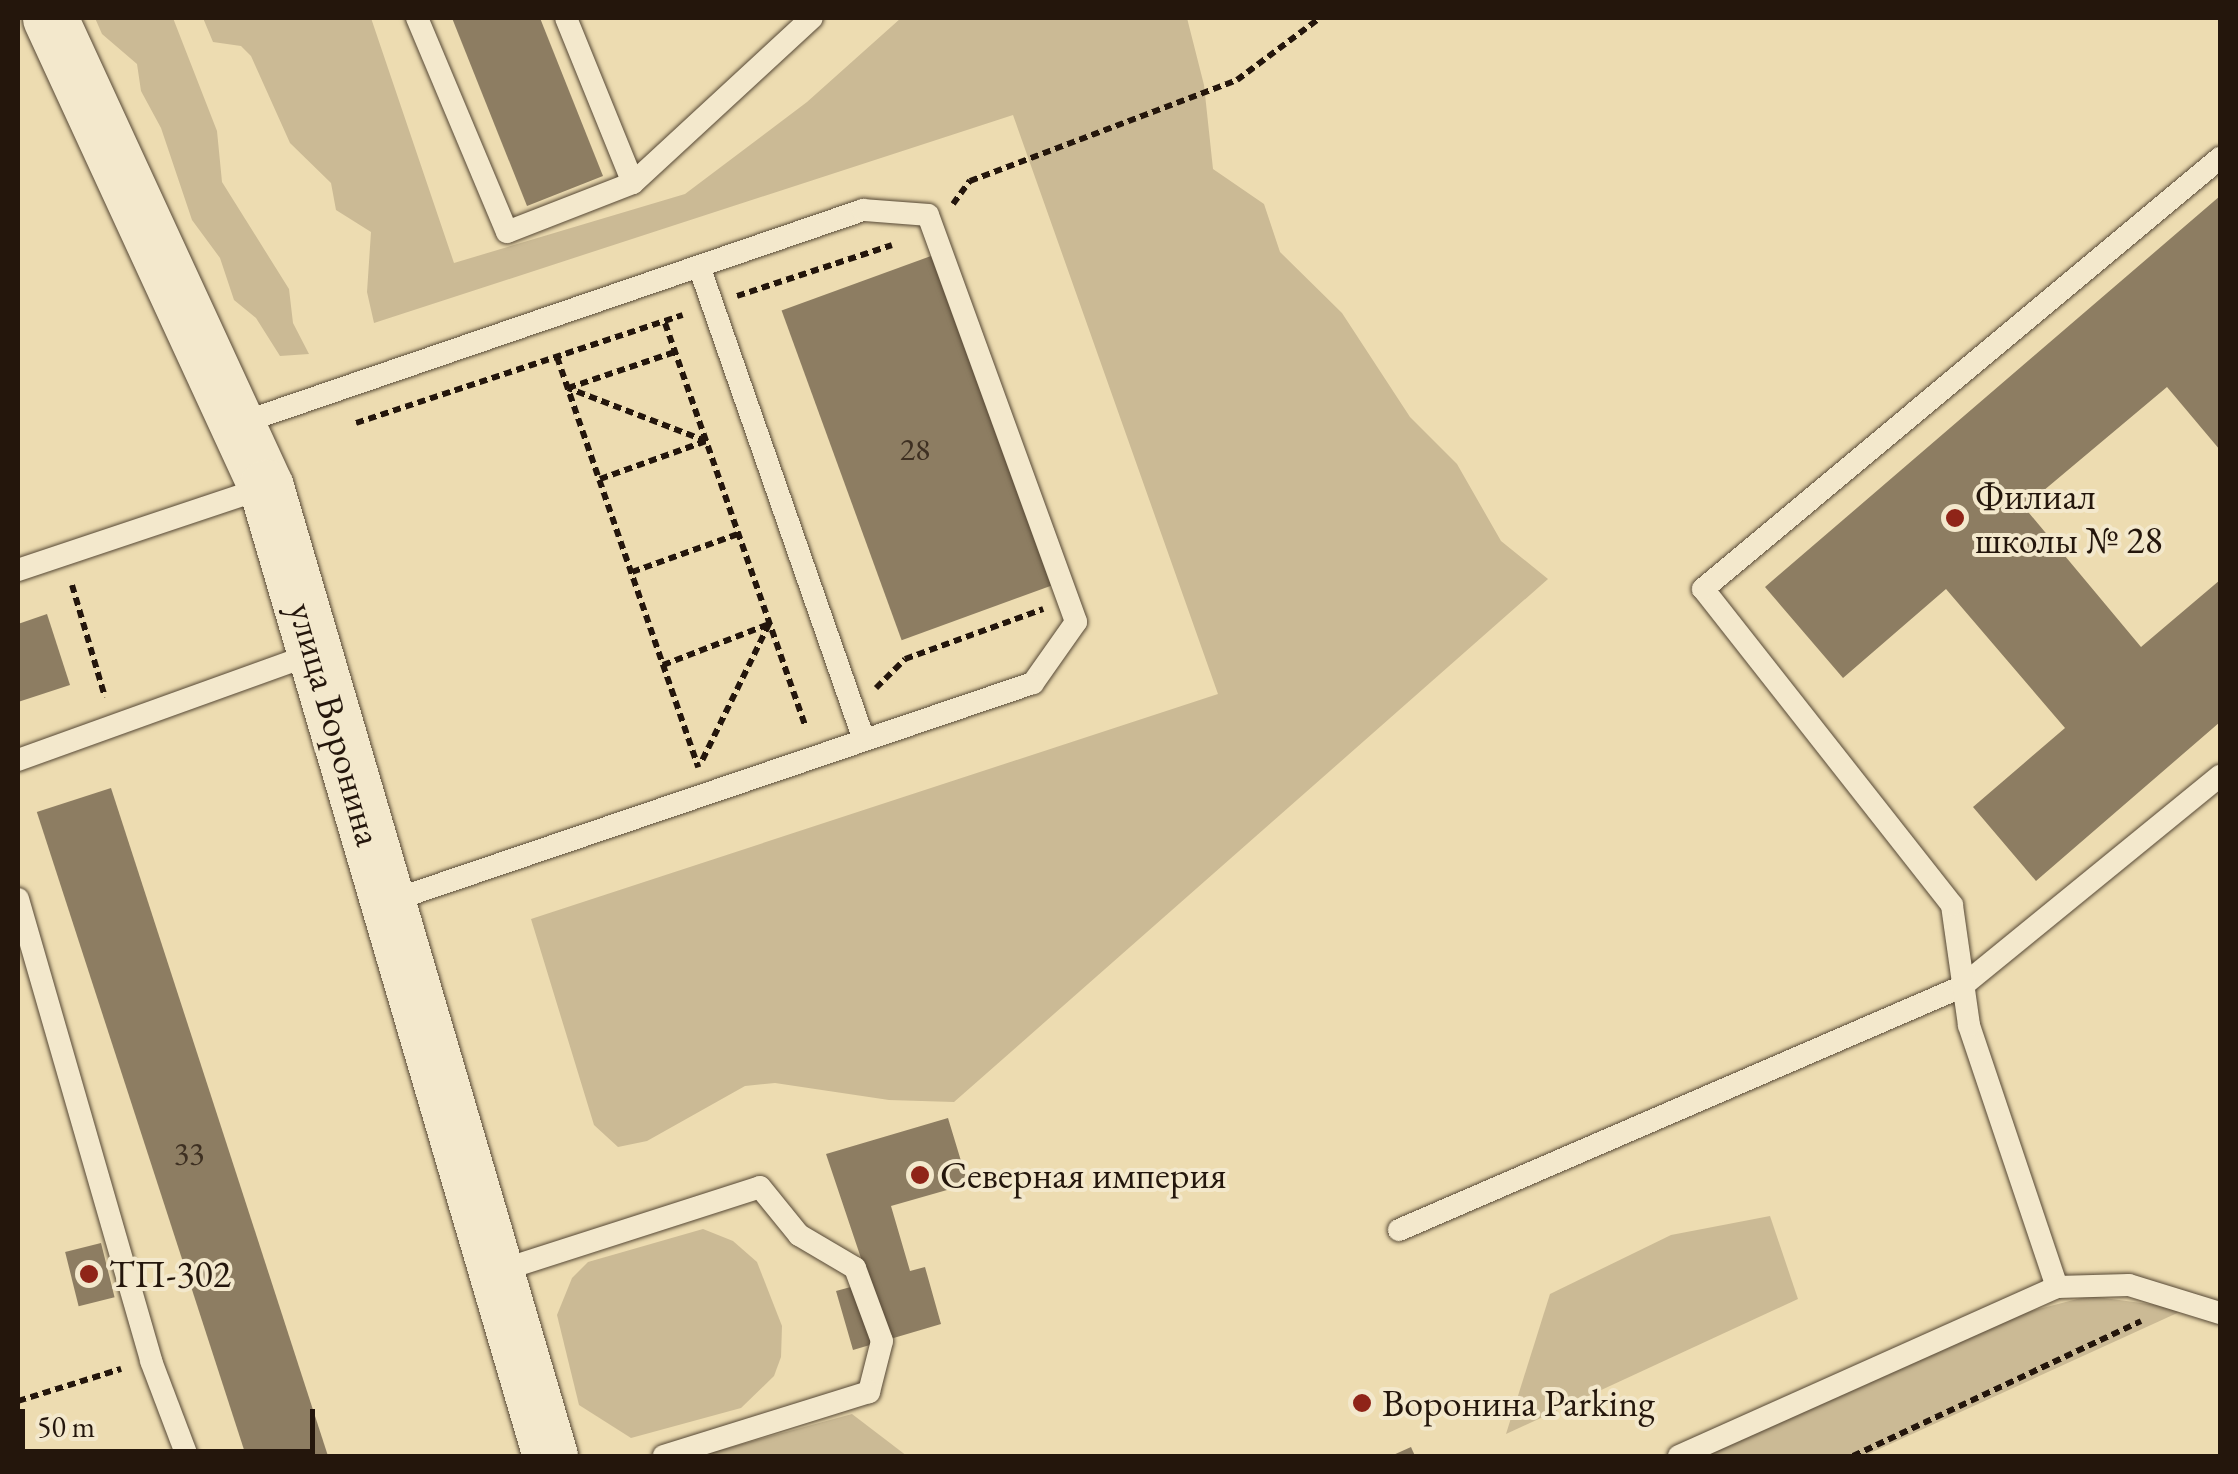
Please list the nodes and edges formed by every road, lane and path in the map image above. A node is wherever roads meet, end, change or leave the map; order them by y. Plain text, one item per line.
1 (50, 18) edge
2 (418, 18) edge
3 (566, 18) edge
4 (812, 18) edge
5 (1320, 18) edge
6 (2220, 158) edge
7 (633, 183) junction
8 (934, 231) junction
9 (700, 266) junction
10 (712, 304) junction
11 (665, 323) junction
12 (675, 352) junction
13 (557, 357) junction
14 (568, 388) junction
15 (356, 423) dead end
16 (238, 424) junction
17 (706, 441) junction
18 (600, 479) junction
19 (266, 487) junction
20 (738, 534) junction
21 (63, 554) junction
22 (18, 570) edge
23 (632, 572) junction
24 (1068, 600) junction
25 (770, 624) junction
26 (315, 653) junction
27 (662, 664) junction
28 (853, 709) junction
29 (114, 727) junction
30 (807, 729) junction
31 (789, 736) dead end
32 (864, 740) junction
33 (18, 760) edge
34 (716, 762) dead end
35 (698, 768) junction
36 (2220, 776) edge
37 (18, 899) edge
38 (388, 902) junction
39 (23, 940) edge
40 (1961, 986) junction
41 (1398, 1230) dead end
42 (496, 1272) junction
43 (2057, 1288) junction
44 (2186, 1300) junction
45 (2220, 1313) edge
46 (151, 1360) junction
47 (18, 1401) edge
48 (187, 1456) edge
49 (550, 1456) edge
50 (664, 1456) edge
51 (1679, 1456) edge
52 (1853, 1456) edge

1 - 16 street, улица Воронина
2 - 7 lane
3 - 7 lane
4 - 7 lane
5 - 8 path
6 - 40 lane
8 - 9 lane
8 - 10 path
8 - 24 lane
9 - 10 lane
9 - 16 lane
10 - 11 path
10 - 28 lane
11 - 12 path
11 - 13 path
12 - 14 path
12 - 17 path
13 - 14 path
13 - 15 path
14 - 17 path
14 - 18 path
16 - 19 street, улица Воронина
17 - 18 path
17 - 20 path
18 - 23 path
19 - 21 lane
19 - 26 street, улица Воронина
20 - 23 path
20 - 25 path
21 - 22 lane
21 - 29 path
23 - 27 path
24 - 28 path
24 - 32 lane
25 - 27 path
25 - 30 path
25 - 35 path
26 - 29 lane
26 - 38 street, улица Воронина
27 - 35 path
28 - 30 path
28 - 32 lane
29 - 33 lane
30 - 31 path
32 - 38 lane
34 - 35 path
36 - 40 lane
37 - 39 lane
38 - 42 street, улица Воронина
39 - 46 lane
40 - 41 lane
40 - 43 lane
42 - 49 street, улица Воронина
42 - 50 lane
43 - 44 lane
43 - 51 lane
44 - 45 lane
44 - 52 path
46 - 47 path
46 - 48 lane

